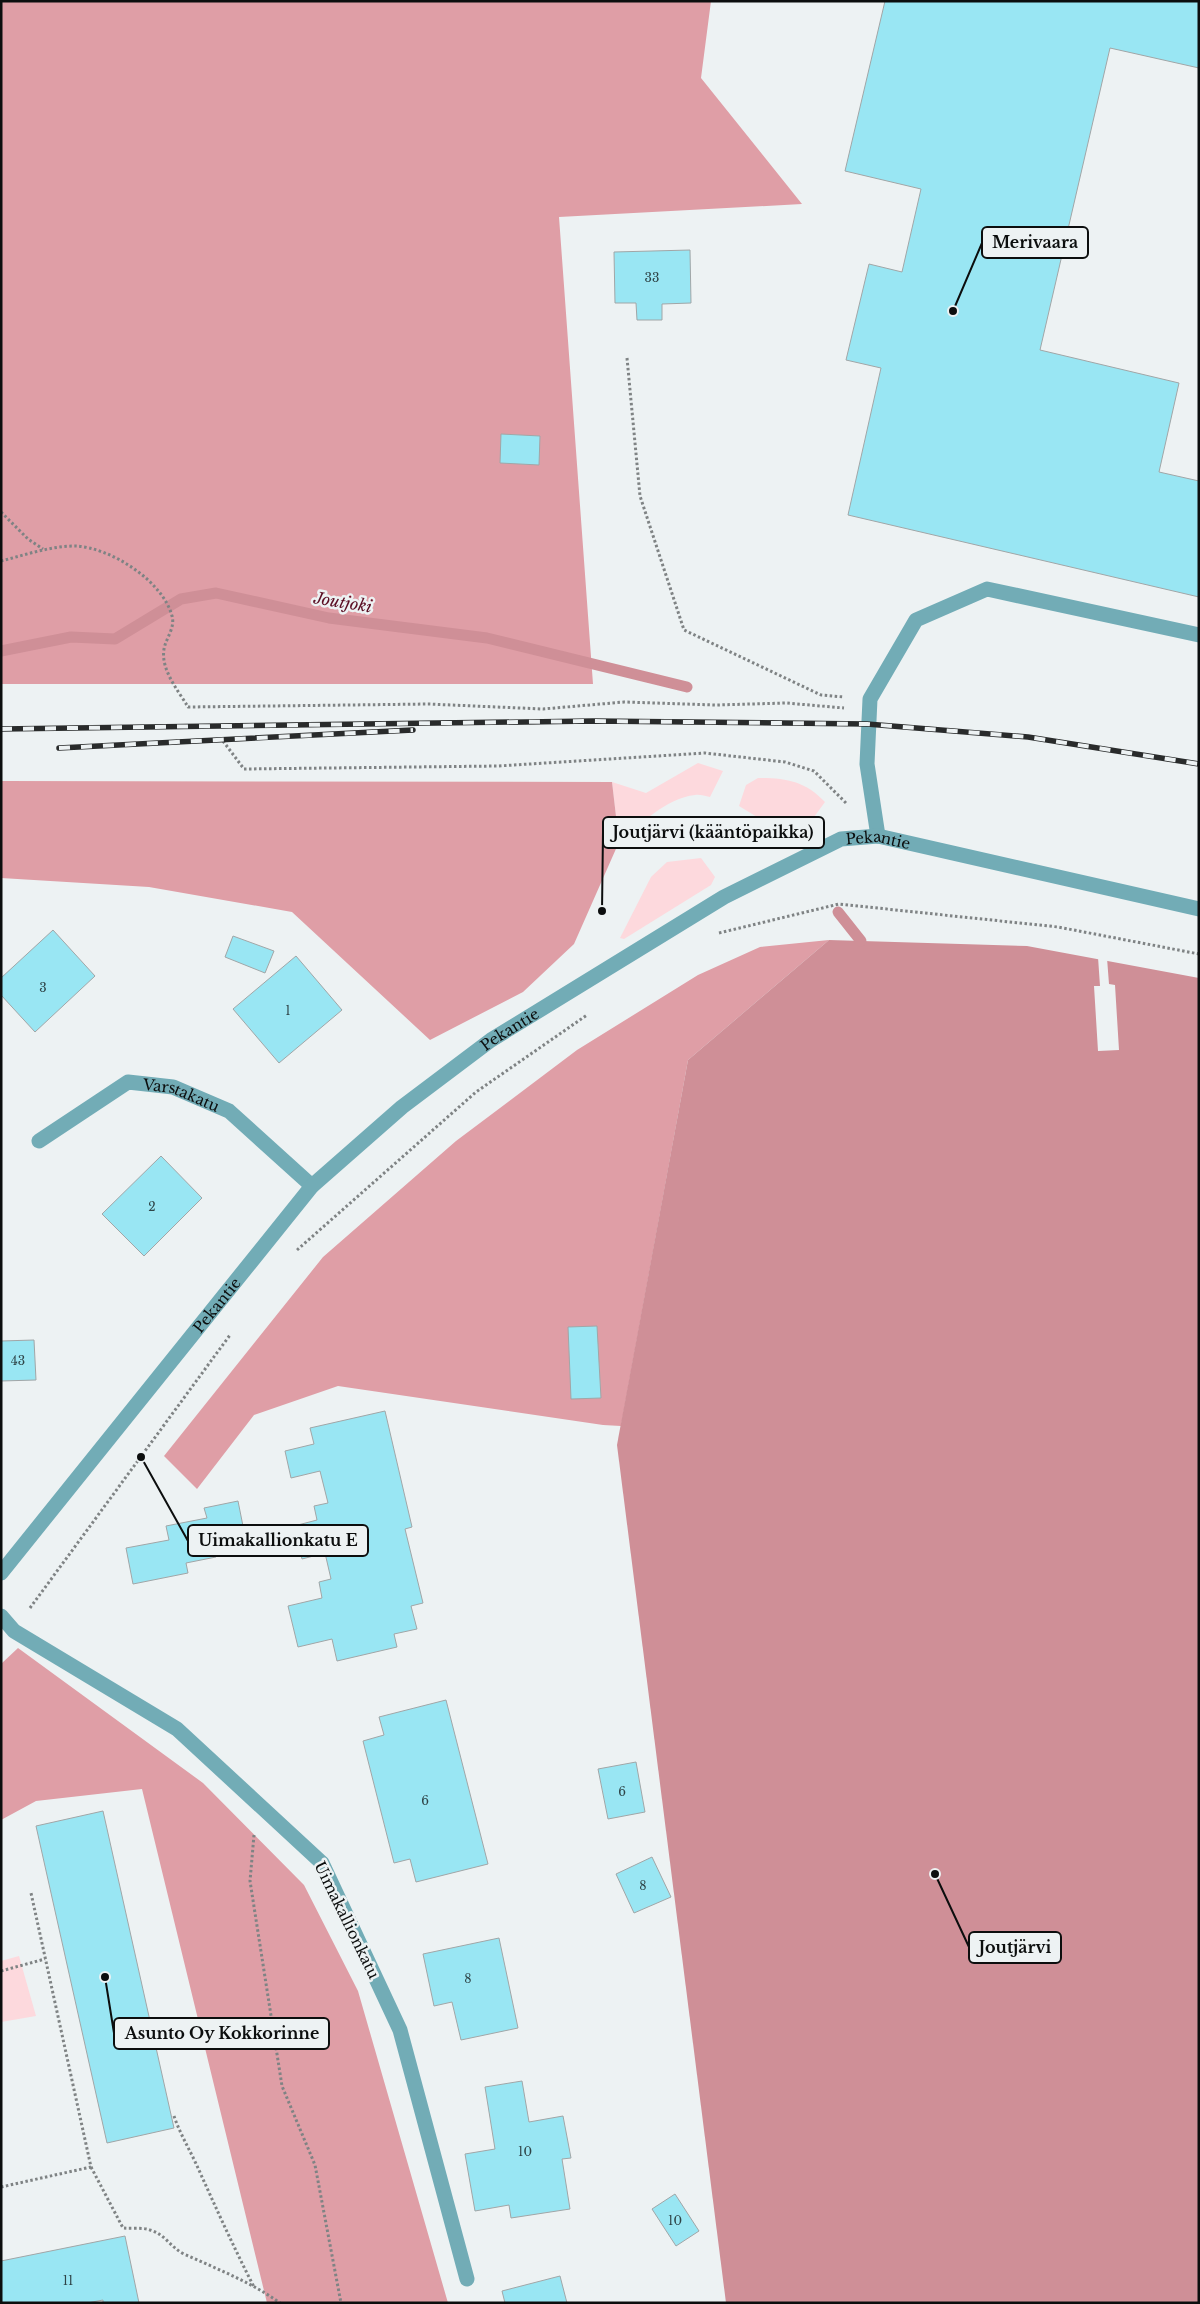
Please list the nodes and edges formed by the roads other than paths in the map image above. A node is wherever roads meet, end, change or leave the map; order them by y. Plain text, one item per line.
1 (1199, 635) edge
2 (878, 836) junction
3 (1199, 909) edge
4 (39, 1141) dead end
5 (312, 1186) junction
6 (1, 1573) edge
7 (1, 1616) edge
8 (467, 2279) dead end

1 - 2 street
2 - 3 street, Pekantie
2 - 5 street, Pekantie
4 - 5 street, Varstakatu
5 - 6 street, Pekantie
7 - 8 street, Uimakallionkatu

